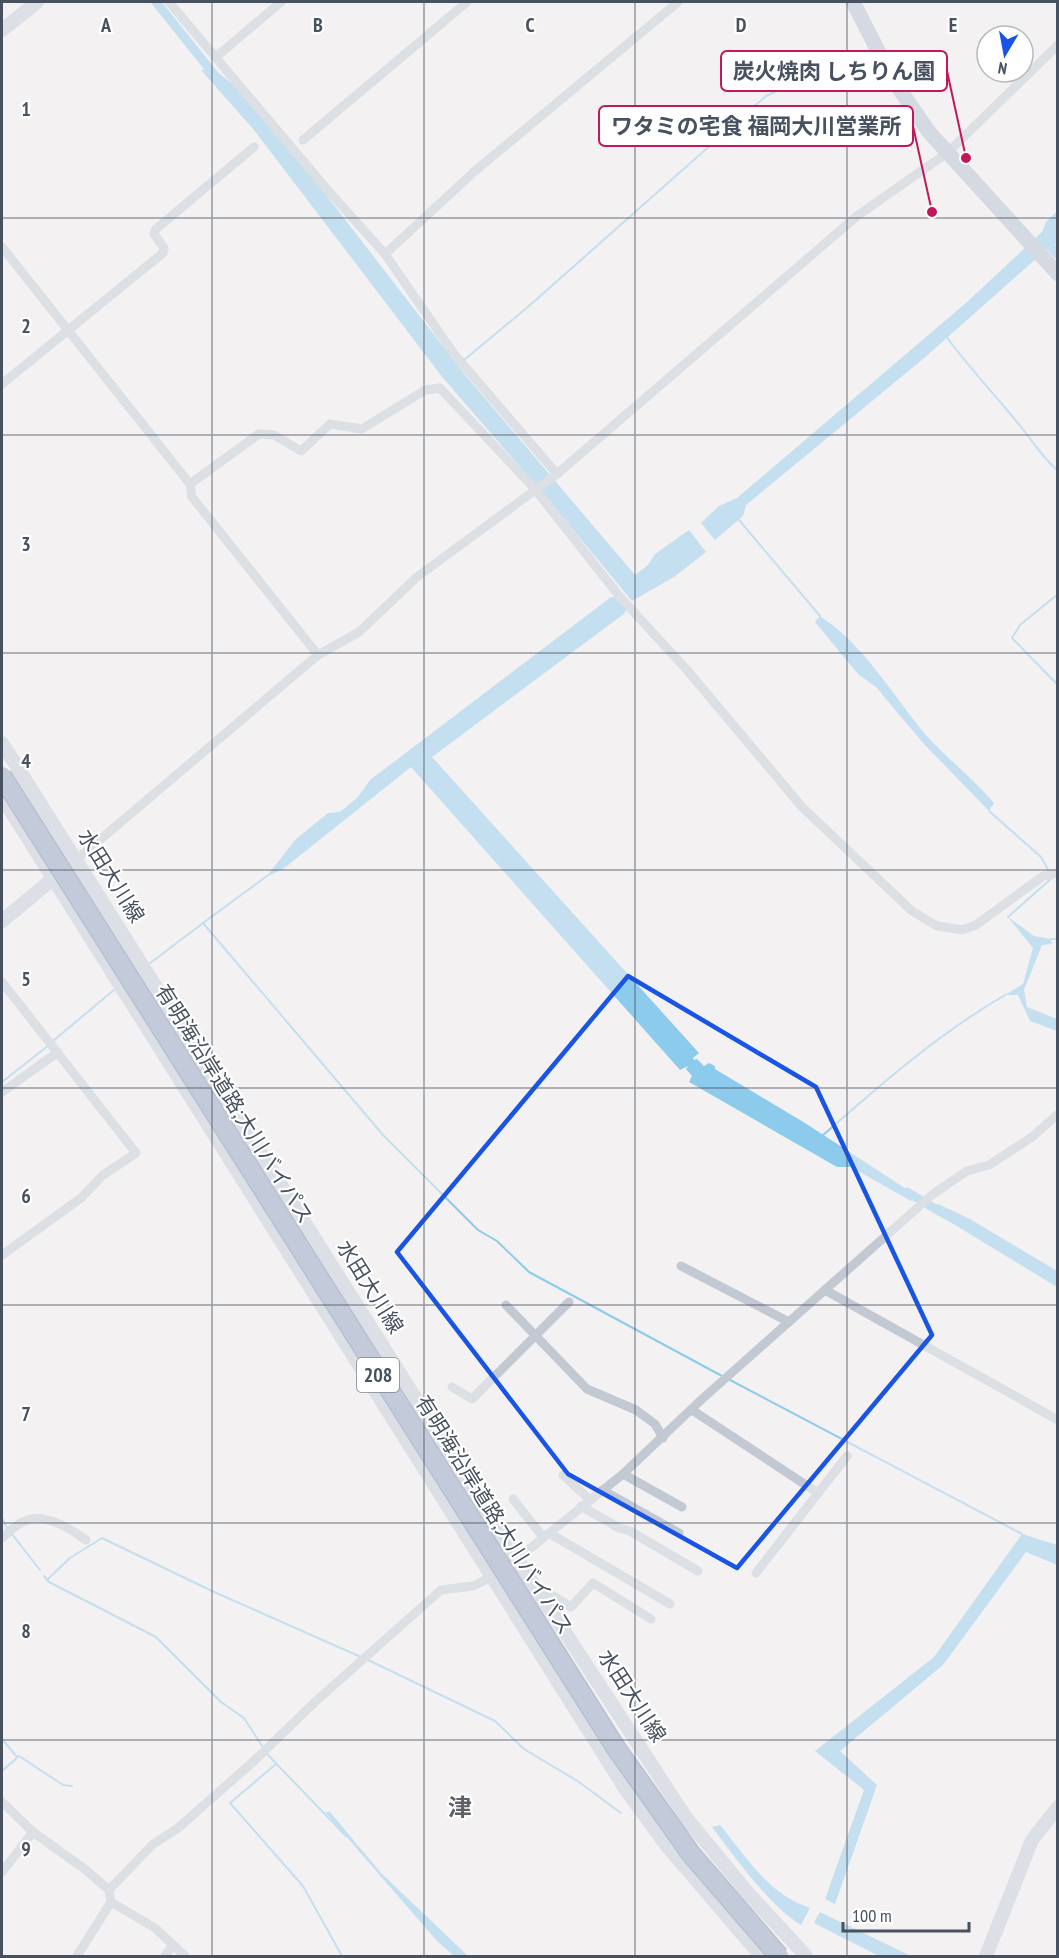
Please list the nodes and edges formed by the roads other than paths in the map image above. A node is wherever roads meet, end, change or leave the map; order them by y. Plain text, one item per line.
1 (37, 2) edge
2 (169, 2) edge
3 (281, 2) edge
4 (467, 2) edge
5 (678, 2) edge
6 (853, 2) edge
7 (2, 30) edge
8 (1058, 45) edge
9 (216, 57) junction
10 (303, 140) dead end
11 (254, 147) dead end
12 (947, 153) junction
13 (2, 247) edge
14 (385, 254) junction
15 (1058, 274) edge
16 (67, 331) junction
17 (2, 384) edge
18 (555, 475) junction
19 (190, 484) junction
20 (536, 488) junction
21 (318, 655) junction
22 (2, 743) edge
23 (2, 776) edge
24 (2, 783) edge
25 (2, 797) edge
26 (76, 860) junction
27 (1053, 874) edge
28 (53, 879) junction
29 (2, 921) edge
30 (2, 982) edge
31 (58, 1052) junction
32 (2, 1092) edge
33 (1058, 1114) edge
34 (2, 1255) edge
35 (682, 1265) dead end
36 (825, 1290) junction
37 (569, 1302) dead end
38 (506, 1305) dead end
39 (789, 1322) junction
40 (535, 1335) junction
41 (452, 1387) dead end
42 (692, 1410) junction
43 (1058, 1419) edge
44 (663, 1438) junction
45 (847, 1456) dead end
46 (623, 1474) junction
47 (563, 1475) dead end
48 (602, 1490) junction
49 (818, 1493) junction
50 (513, 1499) dead end
51 (590, 1500) junction
52 (581, 1506) junction
53 (682, 1507) dead end
54 (7, 1533) edge
55 (680, 1533) dead end
56 (546, 1535) junction
57 (86, 1540) dead end
58 (517, 1560) junction
59 (698, 1571) dead end
60 (756, 1573) dead end
61 (490, 1578) junction
62 (544, 1597) junction
63 (670, 1604) dead end
64 (651, 1619) dead end
65 (2, 1802) edge
66 (1058, 1807) edge
67 (33, 1832) junction
68 (2, 1872) edge
69 (109, 1890) junction
70 (111, 1902) junction
71 (173, 1945) junction
72 (77, 1956) edge
73 (165, 1956) edge
74 (185, 1956) edge
75 (761, 1956) edge
76 (773, 1956) edge
77 (779, 1956) edge
78 (806, 1956) edge
79 (986, 1956) edge

1 - 7 main road
2 - 9 street
3 - 9 street
4 - 10 street
5 - 14 street
6 - 12 main road
8 - 12 street
9 - 14 street
11 - 16 street
12 - 15 main road
12 - 18 street
13 - 16 street
14 - 18 street
16 - 17 street
16 - 19 street
18 - 20 street
19 - 20 street
19 - 21 street
20 - 21 street
20 - 27 street
21 - 26 street
22 - 26 main road, 水田大川線
23 - 77 highway, 有明海沿岸道路;大川バイパス / 208, bridge
24 - 76 highway, 有明海沿岸道路;大川バイパス / 208, bridge
25 - 28 main road
26 - 28 main road
26 - 58 main road, 水田大川線
28 - 29 main road
28 - 61 main road
30 - 31 street
31 - 32 street
31 - 34 street
33 - 36 street
35 - 39 street
36 - 39 street
36 - 43 street
37 - 40 street
38 - 40 street
39 - 42 street
40 - 41 street
40 - 44 street
42 - 44 street
42 - 49 street
44 - 46 street
45 - 49 street
46 - 48 street
46 - 53 street
47 - 51 street
48 - 51 street
48 - 55 street
49 - 60 street
50 - 56 street
51 - 52 street
52 - 56 street
52 - 59 street
54 - 57 street
56 - 58 street
56 - 63 street
58 - 61 street
58 - 62 main road, 水田大川線
61 - 69 street
61 - 75 main road
62 - 64 street
62 - 78 main road, 水田大川線
65 - 67 street
66 - 79 main road
67 - 68 street
67 - 69 street
69 - 70 street
70 - 71 street
70 - 72 street
71 - 73 street
71 - 74 street

